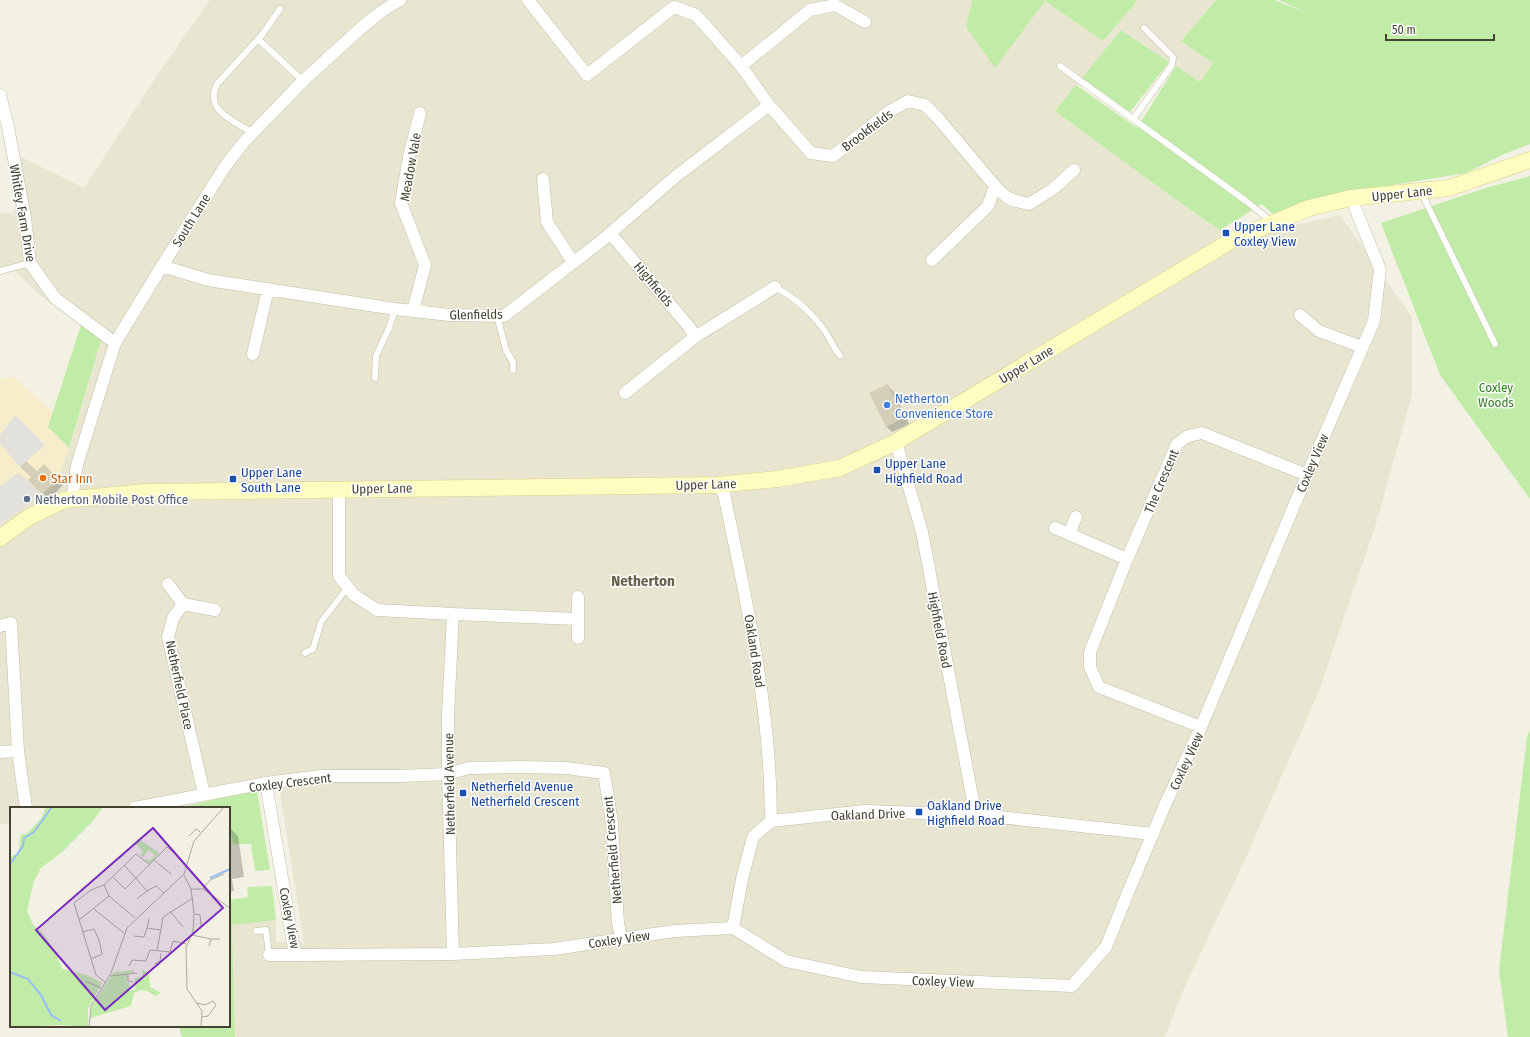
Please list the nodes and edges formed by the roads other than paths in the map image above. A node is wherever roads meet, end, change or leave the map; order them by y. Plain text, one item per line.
1 (400, 0) edge
2 (528, 0) edge
3 (682, 5) edge
4 (280, 9) dead end
5 (865, 22) dead end
6 (1144, 28) dead end
7 (258, 39) junction
8 (741, 66) junction
9 (1060, 66) dead end
10 (303, 81) junction
11 (0, 95) edge
12 (769, 105) junction
13 (420, 113) dead end
14 (1134, 119) junction
15 (253, 133) junction
16 (1530, 160) edge
17 (1074, 170) dead end
18 (543, 179) dead end
19 (995, 186) junction
20 (1420, 191) junction
21 (1351, 198) junction
22 (1274, 223) junction
23 (609, 234) junction
24 (932, 260) dead end
25 (573, 262) junction
26 (30, 263) junction
27 (162, 266) junction
28 (0, 271) edge
29 (775, 287) joint
30 (268, 289) junction
31 (395, 309) junction
32 (413, 311) junction
33 (1300, 315) dead end
34 (497, 316) junction
35 (695, 337) junction
36 (116, 343) junction
37 (1495, 344) dead end
38 (1362, 347) junction
39 (253, 354) dead end
40 (840, 356) dead end
41 (513, 370) dead end
42 (375, 378) dead end
43 (624, 392) dead end
44 (896, 442) junction
45 (1307, 475) junction
46 (717, 485) junction
47 (339, 489) junction
48 (72, 499) junction
49 (1076, 516) dead end
50 (1055, 528) dead end
51 (1069, 534) junction
52 (0, 538) edge
53 (1127, 559) junction
54 (168, 584) dead end
55 (348, 587) junction
56 (578, 597) dead end
57 (183, 604) junction
58 (214, 610) dead end
59 (453, 614) junction
60 (578, 618) junction
61 (0, 626) edge
62 (578, 638) dead end
63 (305, 654) dead end
64 (1201, 727) junction
65 (18, 751) junction
66 (0, 752) edge
67 (448, 774) junction
68 (266, 783) junction
69 (204, 794) junction
70 (26, 807) edge
71 (139, 807) edge
72 (961, 814) junction
73 (771, 820) junction
74 (1153, 834) junction
75 (733, 928) junction
76 (256, 930) dead end
77 (622, 939) junction
78 (454, 954) junction
79 (269, 955) joint
80 (295, 955) junction

1 - 10 street, South Lane
2 - 3 street, Brookfields
3 - 8 street, Brookfields
4 - 7 lane
5 - 8 street
6 - 14 lane
7 - 10 lane
7 - 15 lane
8 - 12 street, Brookfields
9 - 14 lane
10 - 15 street, South Lane
11 - 26 street, Whitley Farm Drive
12 - 19 street, Brookfields
12 - 23 street, Glenfields
13 - 32 street, Meadow Vale
14 - 22 lane
15 - 27 street, South Lane
16 - 20 main road, Upper Lane
17 - 19 street, Brookfields
18 - 25 street
19 - 24 street
20 - 21 main road, Upper Lane
20 - 37 lane
21 - 22 main road, Upper Lane
21 - 38 street, Coxley View
22 - 44 main road, Upper Lane
23 - 25 street, Glenfields
23 - 35 street, Highfields
25 - 34 street, Glenfields
26 - 28 lane
26 - 36 street, Whitley Farm Drive
27 - 30 street, Glenfields
27 - 36 street, South Lane
29 - 35 street
29 - 40 lane
30 - 31 street, Glenfields
30 - 39 street
31 - 32 street, Glenfields
31 - 42 lane
32 - 34 street, Glenfields
33 - 38 street
34 - 41 lane
35 - 43 street
36 - 48 street, South Lane
38 - 45 street, Coxley View
44 - 46 main road, Upper Lane
44 - 72 street, Highfield Road
45 - 53 street, The Crescent
45 - 64 street, Coxley View
46 - 47 main road, Upper Lane
46 - 73 street, Oakland Road
47 - 48 main road, Upper Lane
47 - 55 street
48 - 52 main road, Upper Lane
49 - 51 street
50 - 51 street
51 - 53 street
53 - 64 street, The Crescent
54 - 57 street
55 - 59 street
55 - 63 lane
56 - 60 street
57 - 58 street
57 - 69 street, Netherfield Place
59 - 60 street
59 - 67 street, Netherfield Avenue
60 - 62 street
61 - 65 street
64 - 74 street, Coxley View
65 - 66 street
65 - 70 street
67 - 68 street, Coxley Crescent
67 - 77 street, Netherfield Crescent
67 - 78 street, Netherfield Avenue
68 - 69 street, Coxley Crescent
68 - 80 street, Coxley View
69 - 71 street, Coxley Crescent
72 - 73 street, Oakland Drive
72 - 74 street, Oakland Drive
73 - 75 street
74 - 75 street, Coxley View
75 - 77 street, Coxley View
76 - 79 lane
77 - 78 street, Coxley View
78 - 80 street, Coxley View
79 - 80 street

